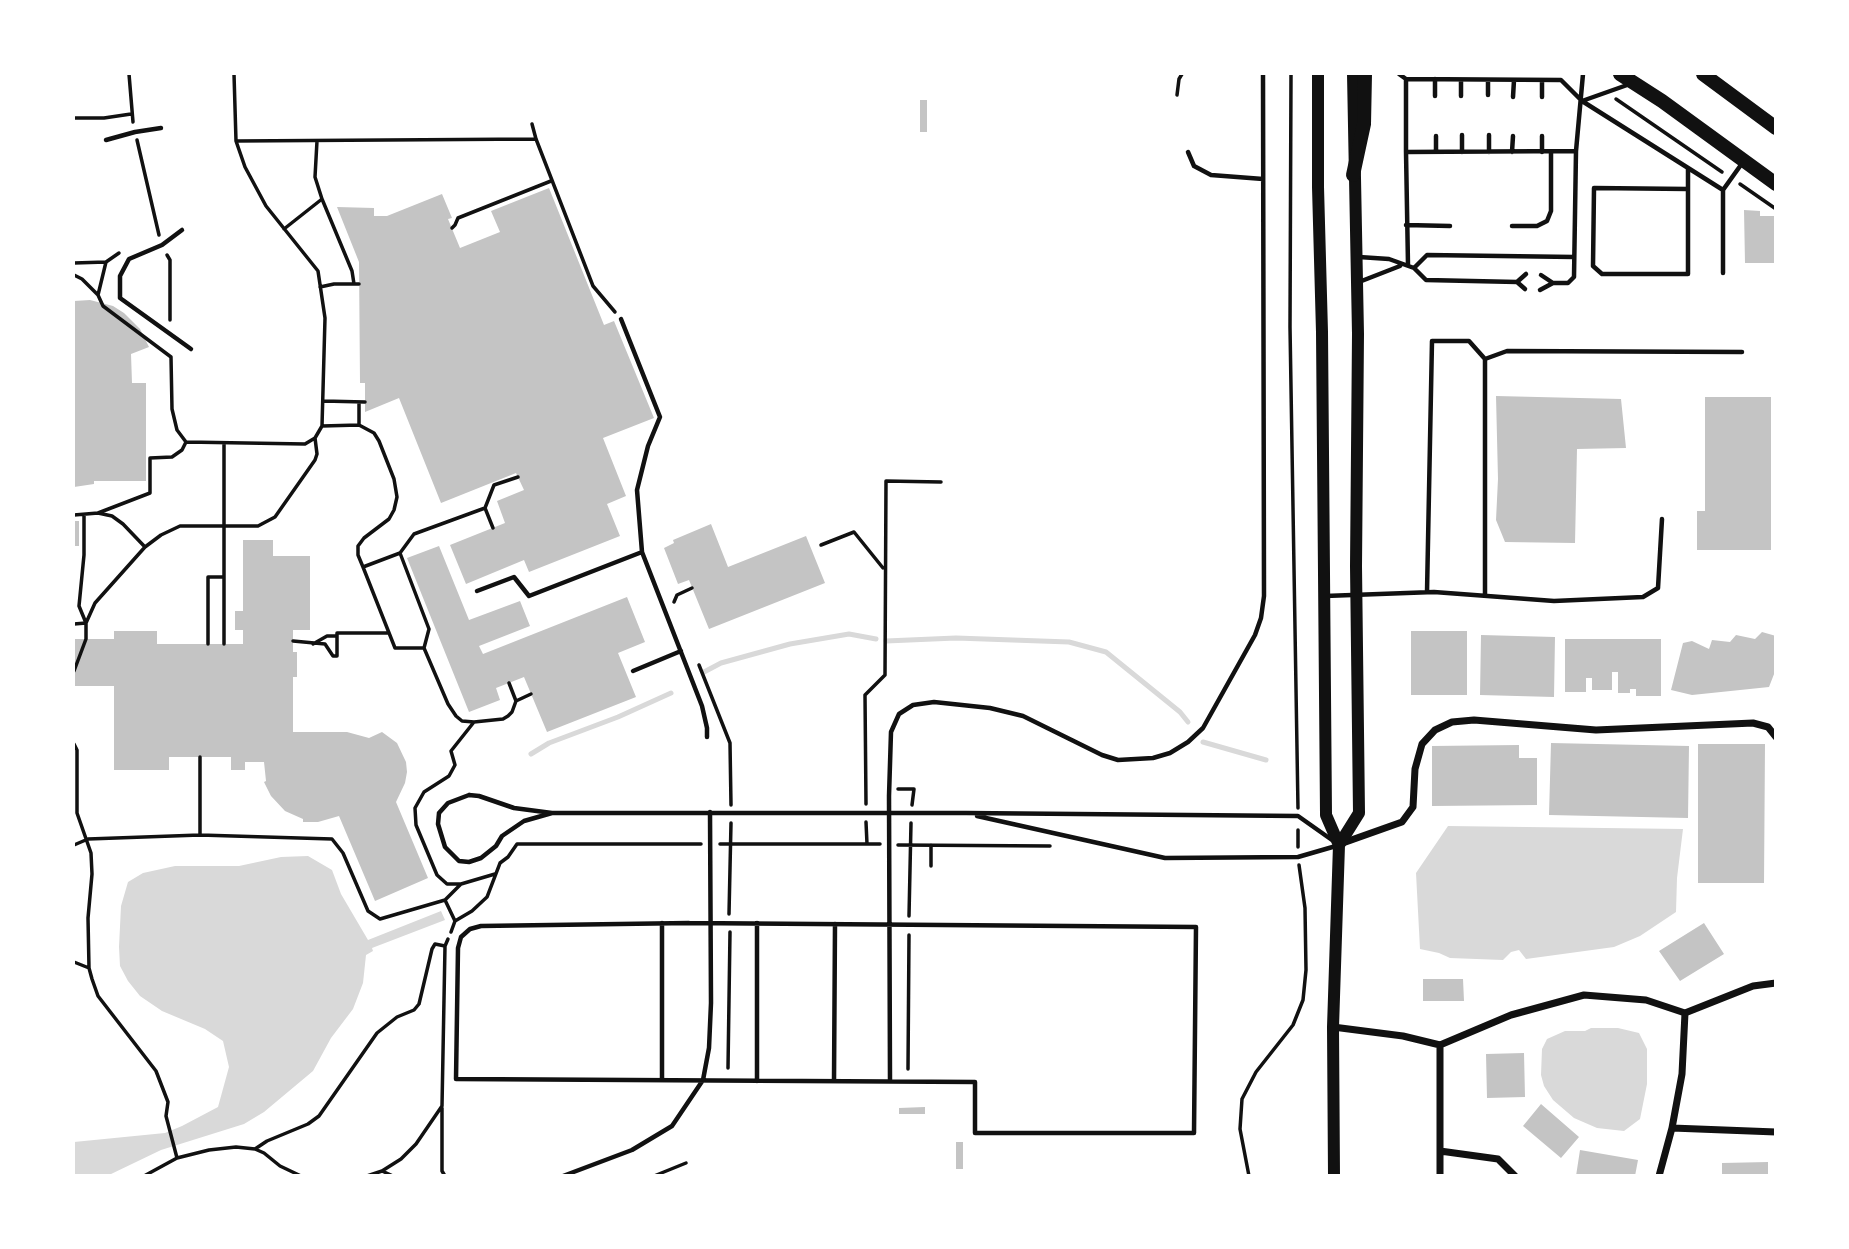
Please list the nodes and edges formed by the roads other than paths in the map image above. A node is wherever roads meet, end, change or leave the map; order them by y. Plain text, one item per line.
1 (1263, 74) edge
2 (1318, 74) edge
3 (1353, 74) edge
4 (1366, 74) edge
5 (1399, 74) edge
6 (1583, 74) edge
7 (1620, 74) edge
8 (1703, 74) edge
9 (1406, 79) junction
10 (1436, 79) junction
11 (1461, 80) junction
12 (1488, 80) junction
13 (1514, 80) junction
14 (1542, 80) junction
15 (1634, 83) junction
16 (1488, 95) dead end
17 (1436, 96) dead end
18 (1461, 96) dead end
19 (1513, 97) dead end
20 (1542, 97) dead end
21 (1582, 101) junction
22 (161, 128) dead end
23 (1776, 128) edge
24 (1462, 135) dead end
25 (1489, 135) dead end
26 (1436, 136) dead end
27 (1513, 136) dead end
28 (1542, 136) dead end
29 (106, 140) dead end
30 (1576, 151) junction
31 (1188, 152) dead end
32 (1406, 152) junction
33 (1436, 152) junction
34 (1462, 152) junction
35 (1489, 152) junction
36 (1513, 152) junction
37 (1542, 152) junction
38 (1551, 152) junction
39 (1745, 160) junction
40 (1688, 168) junction
41 (1353, 174) junction
42 (1263, 179) junction
43 (1776, 184) edge
44 (1688, 189) junction
45 (1723, 190) junction
46 (1406, 225) junction
47 (1450, 226) dead end
48 (1512, 226) dead end
49 (182, 230) dead end
50 (1356, 257) junction
51 (1574, 257) junction
52 (1401, 265) junction
53 (1408, 265) junction
54 (1414, 268) junction
55 (1723, 273) dead end
56 (1526, 274) dead end
57 (1541, 275) dead end
58 (1517, 282) junction
59 (1357, 283) junction
60 (1553, 283) junction
61 (1525, 289) dead end
62 (1540, 290) dead end
63 (621, 319) road end
64 (191, 349) dead end
65 (1742, 352) dead end
66 (1485, 359) junction
67 (1662, 519) dead end
68 (642, 552) junction
69 (477, 591) dead end
70 (1427, 592) junction
71 (1357, 595) junction
72 (1324, 596) junction
73 (1485, 596) junction
74 (681, 652) junction
75 (633, 671) dead end
76 (706, 737) dead end
77 (1776, 737) edge
78 (710, 812) junction
79 (552, 813) junction
80 (889, 813) junction
81 (966, 813) junction
82 (1339, 845) junction
83 (662, 923) junction
84 (711, 923) junction
85 (757, 923) junction
86 (835, 924) junction
87 (889, 925) junction
88 (1776, 983) edge
89 (1685, 1013) junction
90 (1333, 1027) junction
91 (1440, 1045) junction
92 (662, 1080) junction
93 (703, 1080) junction
94 (757, 1081) junction
95 (834, 1081) junction
96 (890, 1081) junction
97 (1672, 1128) junction
98 (1776, 1132) edge
99 (1440, 1151) junction
100 (563, 1175) edge
101 (1334, 1175) edge
102 (1440, 1175) edge
103 (1514, 1175) edge
104 (1659, 1175) edge

1 - 42 lane
2 - 72 main road
3 - 41 main road
4 - 41 main road
5 - 9 lane
6 - 21 lane
7 - 15 main road
8 - 23 main road
9 - 10 lane
9 - 32 lane
10 - 11 lane
10 - 17 lane
11 - 12 lane
11 - 18 lane
12 - 13 lane
12 - 16 lane
13 - 14 lane
13 - 19 lane
14 - 20 lane
14 - 21 lane
15 - 21 lane
15 - 39 main road
21 - 30 lane
21 - 40 lane
22 - 29 lane
24 - 34 lane
25 - 35 lane
26 - 33 lane
27 - 36 lane
28 - 37 lane
30 - 38 lane
30 - 51 lane
31 - 42 lane
32 - 33 lane
32 - 46 lane
33 - 34 lane
34 - 35 lane
35 - 36 lane
36 - 37 lane
37 - 38 lane
38 - 48 lane
39 - 43 main road
39 - 45 lane
40 - 44 lane
40 - 45 lane
41 - 50 main road
42 - 80 lane
44 - 44 lane
45 - 55 lane
46 - 47 lane
46 - 53 lane
49 - 64 lane
50 - 52 lane
50 - 59 main road
51 - 54 lane
51 - 60 lane
52 - 53 lane
52 - 59 lane
53 - 54 lane
54 - 58 lane
56 - 58 lane
57 - 60 lane
58 - 61 lane
59 - 71 main road
60 - 62 lane
63 - 68 lane
65 - 66 lane
66 - 70 lane
66 - 73 lane
67 - 73 lane
68 - 69 lane
68 - 74 lane
70 - 71 lane
70 - 73 lane
71 - 72 lane
71 - 82 main road
72 - 82 main road
74 - 75 lane
74 - 76 lane
77 - 82 street
78 - 79 lane
78 - 80 lane
78 - 84 lane
79 - 79 lane
80 - 81 lane
80 - 87 lane
81 - 82 lane
81 - 82 lane
82 - 90 main road
83 - 84 lane
83 - 92 lane
83 - 92 lane
84 - 85 lane
84 - 93 lane
85 - 86 lane
85 - 94 lane
86 - 87 lane
86 - 95 lane
87 - 96 lane
87 - 96 lane
88 - 89 street
89 - 91 street
89 - 97 street
90 - 91 street
90 - 101 main road
91 - 99 street
92 - 93 lane
93 - 94 lane
93 - 100 lane
94 - 95 lane
95 - 96 lane
97 - 98 street
97 - 104 street
99 - 102 street
99 - 103 street

